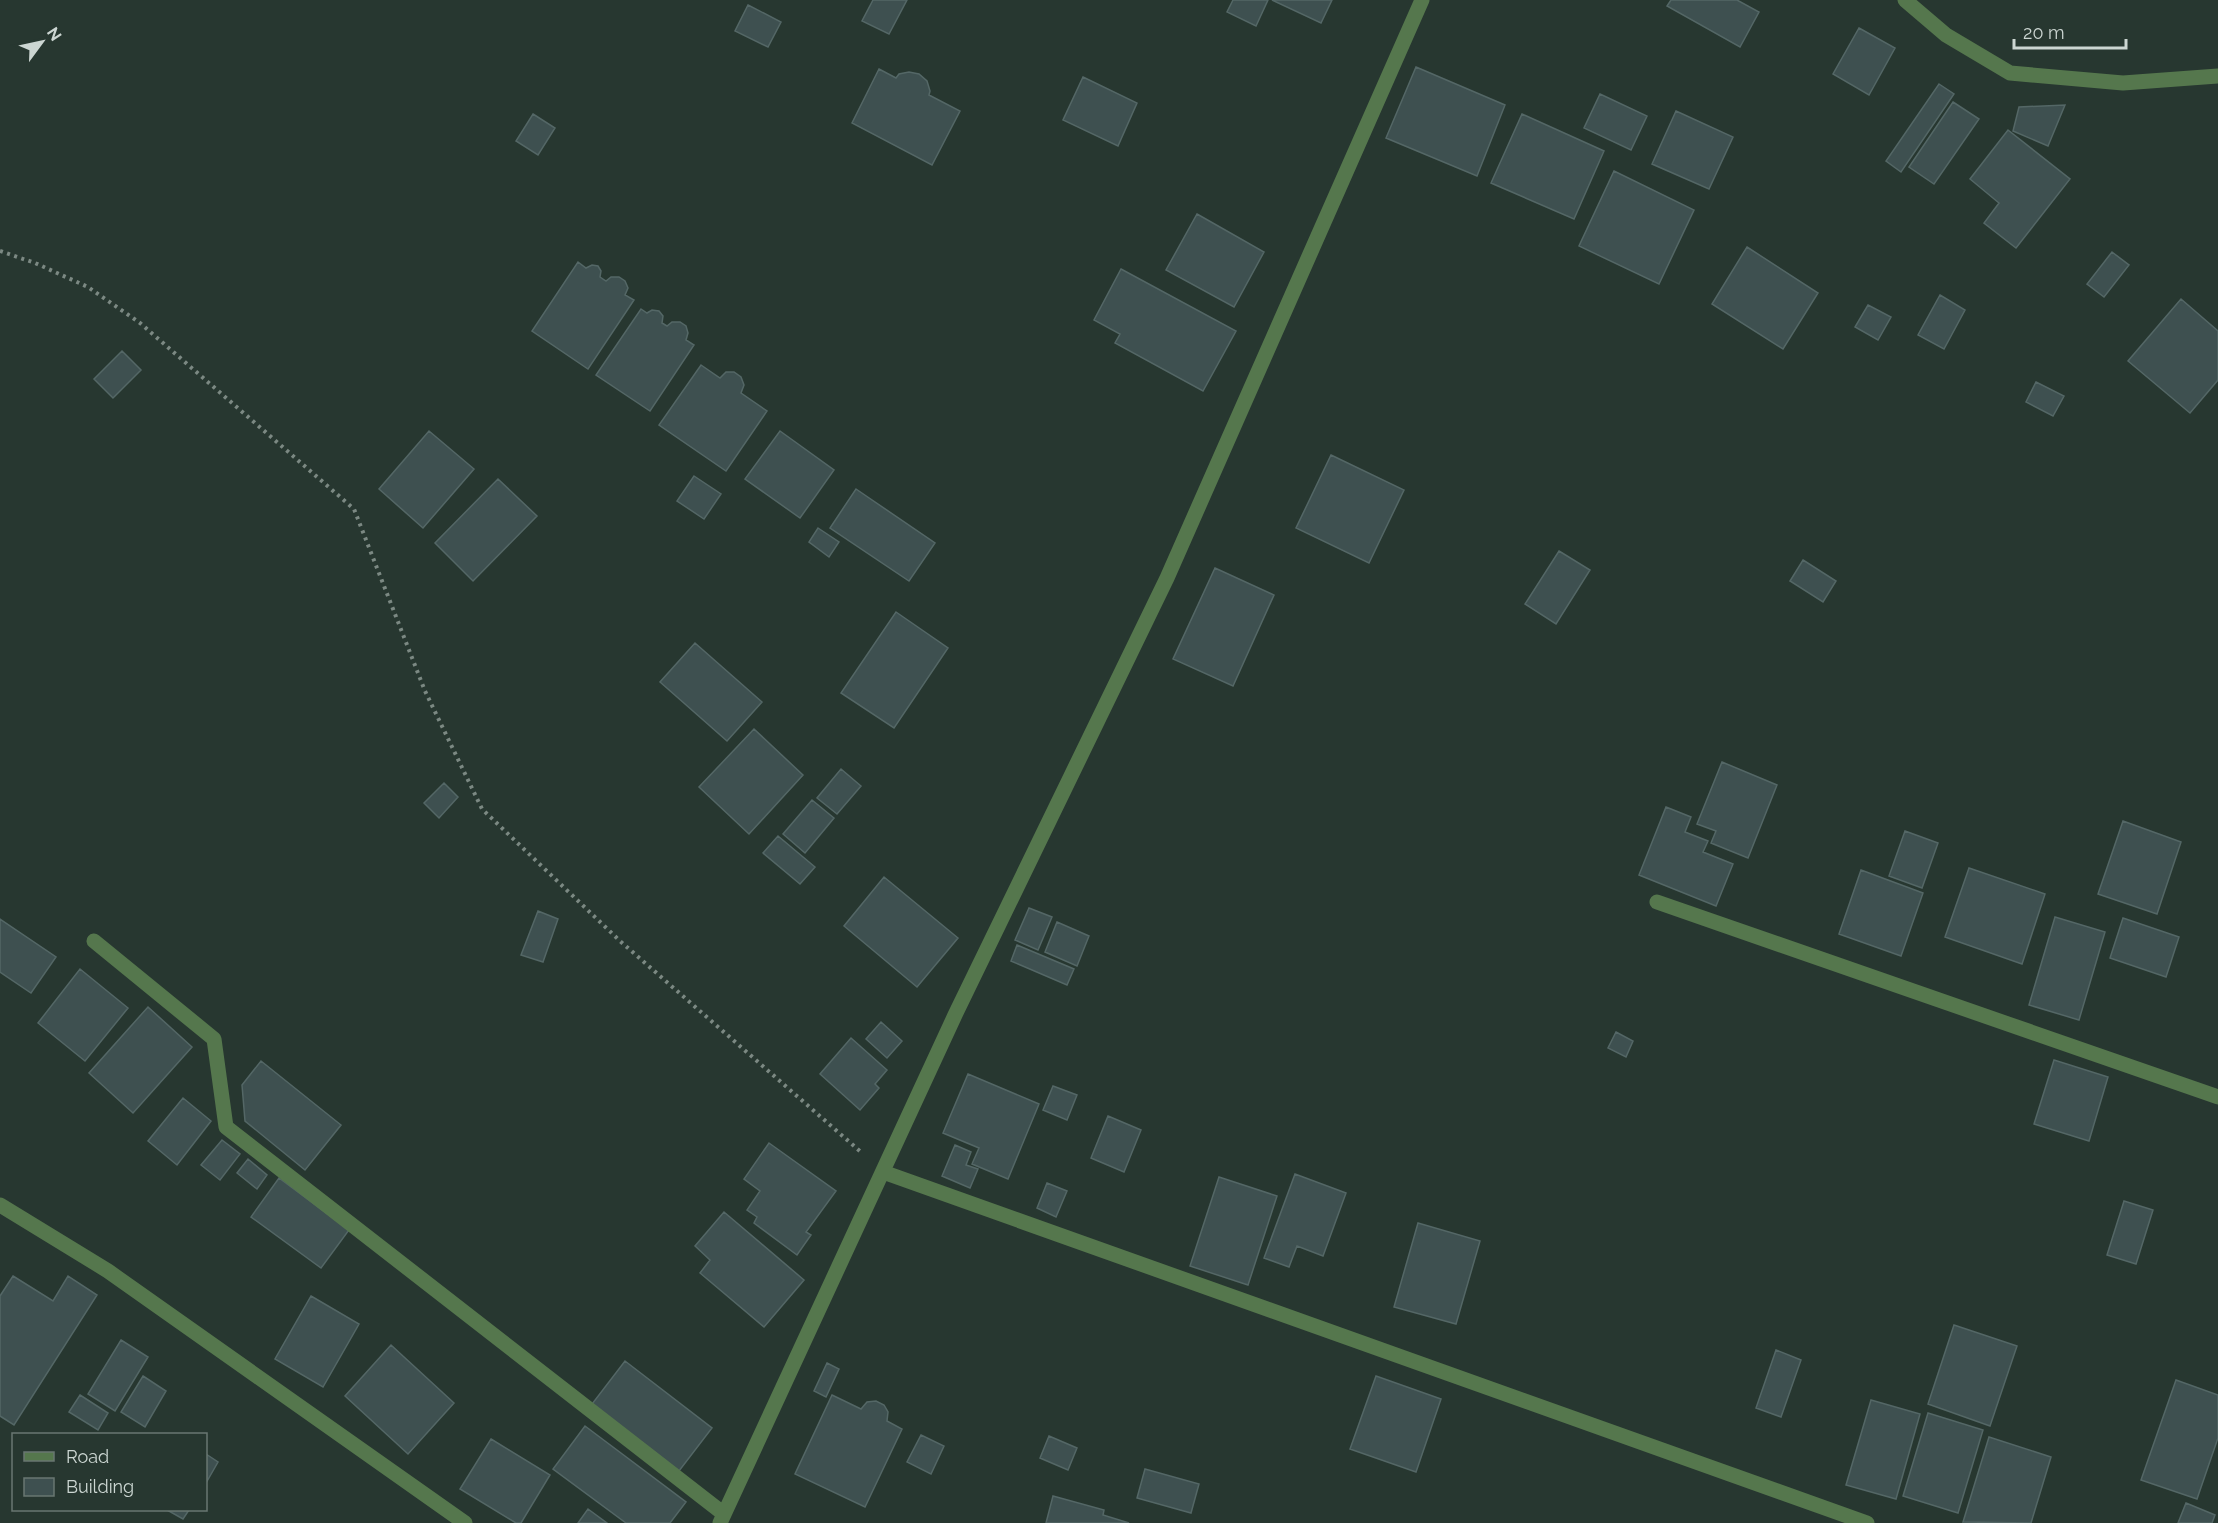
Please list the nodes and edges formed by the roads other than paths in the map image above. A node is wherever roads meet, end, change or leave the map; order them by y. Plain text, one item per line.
1 (1422, 0) edge
2 (1905, 0) edge
3 (2218, 76) edge
4 (1657, 902) dead end
5 (94, 941) dead end
6 (2218, 1097) edge
7 (883, 1172) junction
8 (0, 1205) edge
9 (722, 1519) edge
10 (465, 1523) edge
11 (1868, 1523) edge

1 - 7 street
2 - 3 street
4 - 6 street
5 - 9 street
7 - 9 street
7 - 11 street
8 - 10 street

